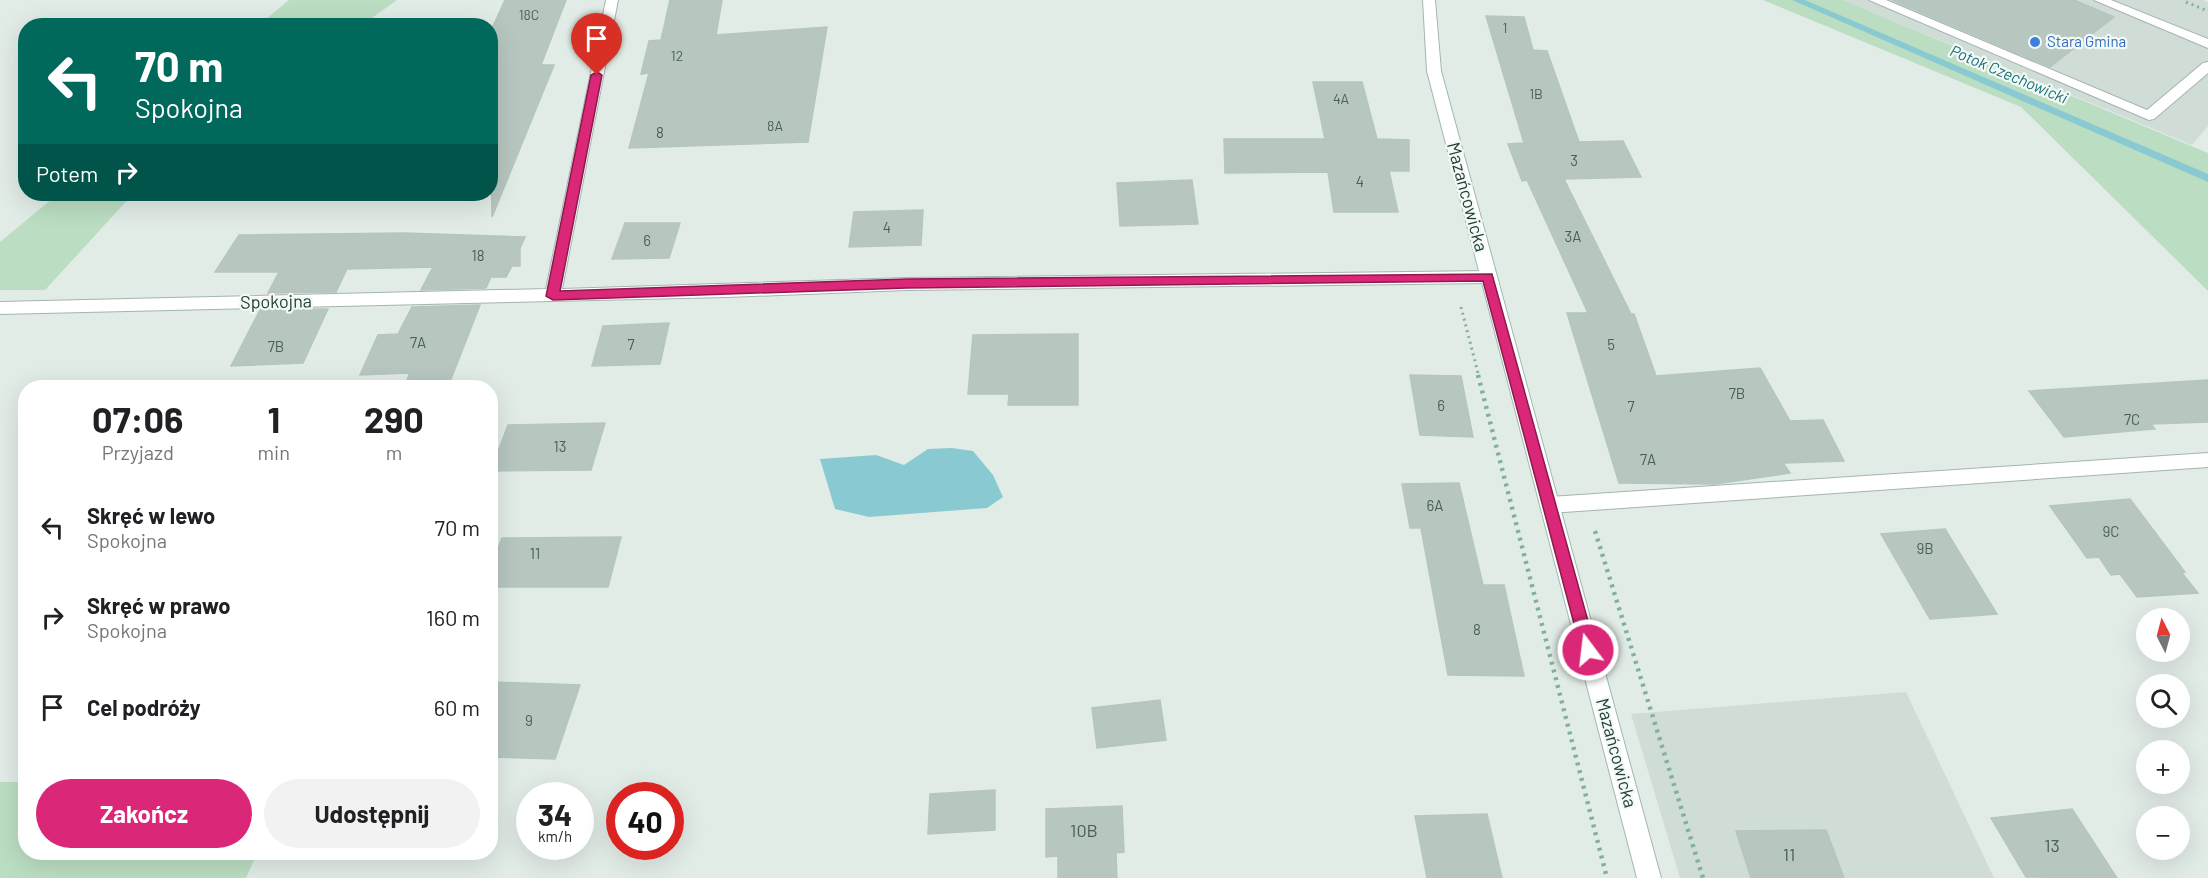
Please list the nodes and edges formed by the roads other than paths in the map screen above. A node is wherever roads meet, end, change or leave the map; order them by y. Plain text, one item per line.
1 (612, 0) edge
2 (1430, 0) edge
3 (1875, 0) edge
4 (2100, 0) edge
5 (2208, 44) edge
6 (2208, 66) edge
7 (1488, 277) junction
8 (553, 296) junction
9 (0, 308) edge
10 (2208, 460) edge
11 (1550, 505) junction
12 (1649, 878) edge

1 - 8 street
2 - 7 street, Mazańcowicka
3 - 6 street
4 - 5 street
7 - 8 street, Spokojna
7 - 11 street, Mazańcowicka
8 - 9 street, Spokojna
10 - 11 street
11 - 12 street, Mazańcowicka

